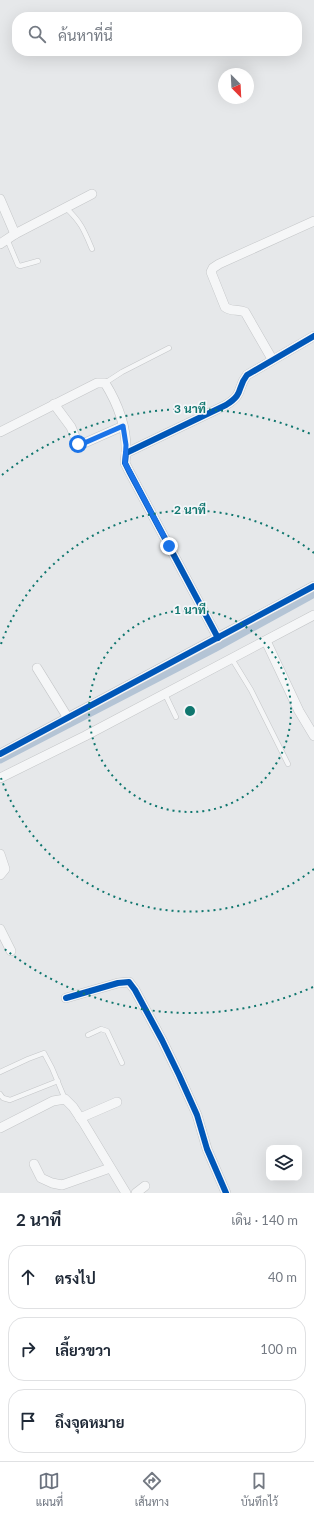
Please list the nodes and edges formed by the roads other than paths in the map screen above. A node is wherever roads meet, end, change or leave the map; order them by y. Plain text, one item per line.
1 (92, 194) dead end
2 (0, 199) edge
3 (66, 208) junction
4 (314, 221) edge
5 (8, 239) edge
6 (92, 249) dead end
7 (38, 261) dead end
8 (314, 336) edge
9 (169, 348) dead end
10 (272, 359) junction
11 (105, 383) junction
12 (54, 404) junction
13 (123, 426) junction
14 (0, 432) edge
15 (126, 453) junction
16 (314, 586) edge
17 (314, 615) edge
18 (218, 638) junction
19 (266, 641) junction
20 (232, 660) junction
21 (37, 668) dead end
22 (165, 694) junction
23 (176, 717) dead end
24 (68, 718) junction
25 (314, 736) edge
26 (0, 754) edge
27 (288, 764) dead end
28 (0, 778) edge
29 (0, 854) edge
30 (0, 875) edge
31 (0, 929) edge
32 (11, 951) dead end
33 (66, 998) dead end
34 (88, 1035) dead end
35 (122, 1063) dead end
36 (0, 1072) edge
37 (58, 1081) junction
38 (0, 1094) edge
39 (65, 1099) junction
40 (117, 1102) dead end
41 (80, 1118) junction
42 (0, 1128) edge
43 (34, 1164) dead end
44 (110, 1168) junction
45 (145, 1186) dead end
46 (126, 1193) edge
47 (136, 1193) edge
48 (226, 1193) edge

1 - 3 street
2 - 5 street
3 - 5 street
3 - 6 lane
4 - 10 street
5 - 7 lane
8 - 10 street
9 - 11 lane
10 - 15 street
11 - 12 street
11 - 13 street
12 - 13 street
12 - 14 street
13 - 15 street
15 - 18 street
16 - 18 street
17 - 19 street
18 - 24 street
19 - 20 street
19 - 25 street
20 - 22 street
20 - 27 lane
21 - 24 street
22 - 23 lane
22 - 28 street
24 - 26 street
29 - 30 street
31 - 32 street
33 - 48 street
34 - 35 lane
36 - 37 lane
37 - 38 lane
37 - 39 lane
39 - 41 street
39 - 42 street
40 - 41 street
41 - 44 street
43 - 44 street
44 - 46 street
45 - 47 street

